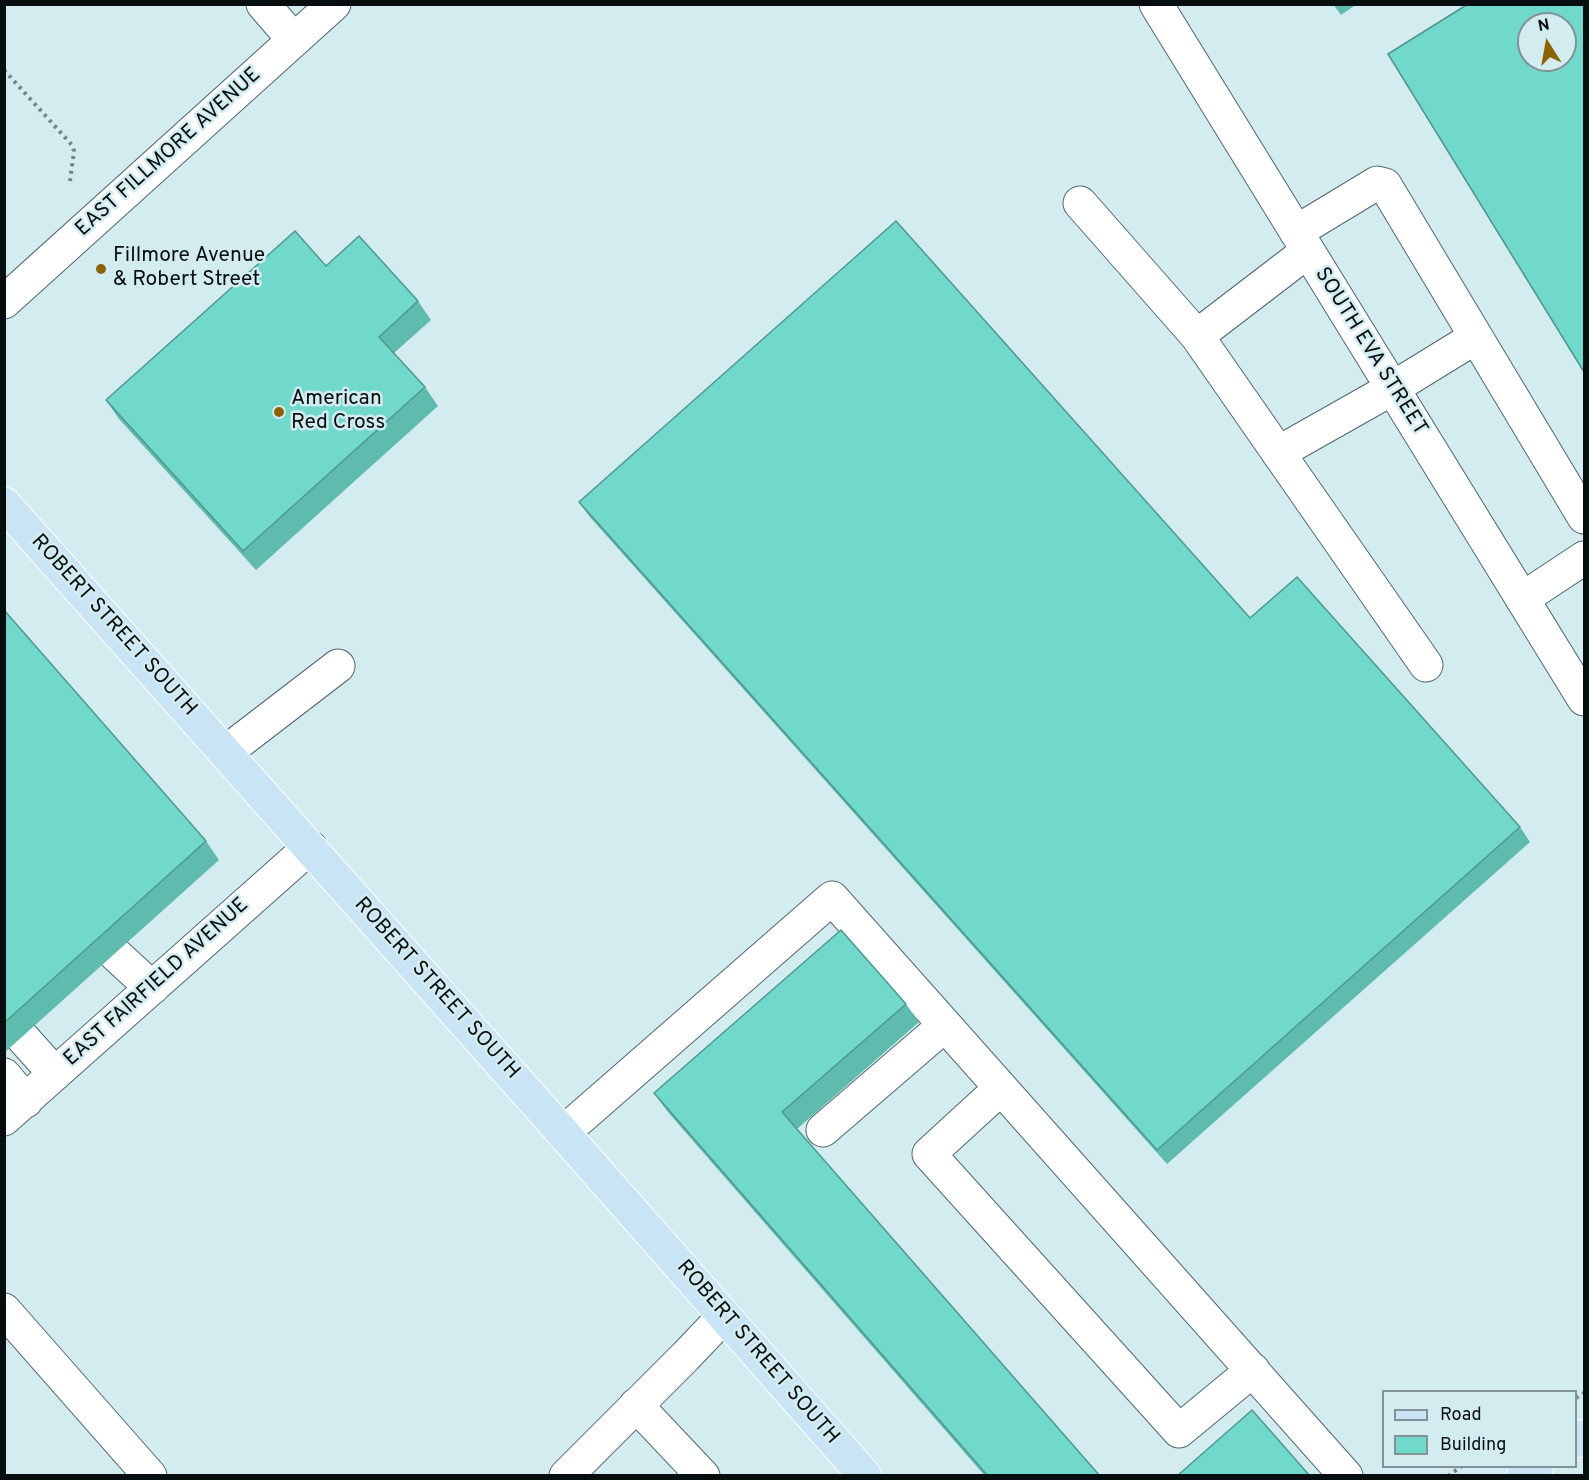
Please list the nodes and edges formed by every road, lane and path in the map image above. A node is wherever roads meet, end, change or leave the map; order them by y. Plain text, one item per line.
1 (262, 4) edge
2 (334, 4) edge
3 (1156, 4) edge
4 (294, 40) junction
5 (4, 70) edge
6 (70, 181) dead end
7 (1080, 203) dead end
8 (1302, 242) junction
9 (4, 302) edge
10 (1197, 336) junction
11 (1476, 337) junction
12 (1393, 388) junction
13 (1278, 453) junction
14 (4, 504) edge
15 (1584, 517) edge
16 (1584, 558) edge
17 (1522, 599) junction
18 (1426, 665) dead end
19 (338, 666) dead end
20 (1584, 696) edge
21 (226, 752) junction
22 (310, 847) junction
23 (115, 954) edge
24 (152, 988) junction
25 (945, 1025) junction
26 (22, 1037) edge
27 (55, 1074) junction
28 (4, 1075) edge
29 (1001, 1088) junction
30 (15, 1110) edge
31 (823, 1130) dead end
32 (563, 1132) junction
33 (4, 1310) edge
34 (724, 1316) junction
35 (1253, 1370) junction
36 (636, 1406) junction
37 (864, 1475) edge
38 (150, 1476) edge
39 (566, 1476) edge
40 (703, 1476) edge
41 (1346, 1476) edge

1 - 4 street
2 - 4 street, EAST FILLMORE AVENUE
3 - 8 street, SOUTH EVA STREET
4 - 9 street, EAST FILLMORE AVENUE
5 - 6 path
7 - 10 street
8 - 10 street
8 - 11 street
8 - 12 street, SOUTH EVA STREET
10 - 13 street
11 - 12 street
11 - 15 street
12 - 13 street
12 - 17 street, SOUTH EVA STREET
13 - 18 street
14 - 21 main road, ROBERT STREET SOUTH
16 - 17 street
17 - 20 street, SOUTH EVA STREET
19 - 21 street
21 - 22 main road, ROBERT STREET SOUTH
22 - 24 street, EAST FAIRFIELD AVENUE
22 - 32 main road, ROBERT STREET SOUTH
23 - 24 street
24 - 27 street, EAST FAIRFIELD AVENUE
25 - 29 street
25 - 31 street
25 - 32 street
26 - 27 street
27 - 30 street, EAST FAIRFIELD AVENUE
28 - 30 street
29 - 35 street
29 - 35 street
32 - 34 main road, ROBERT STREET SOUTH
33 - 38 street
34 - 36 street
34 - 37 main road, ROBERT STREET SOUTH
35 - 41 street
36 - 39 street
36 - 40 street

